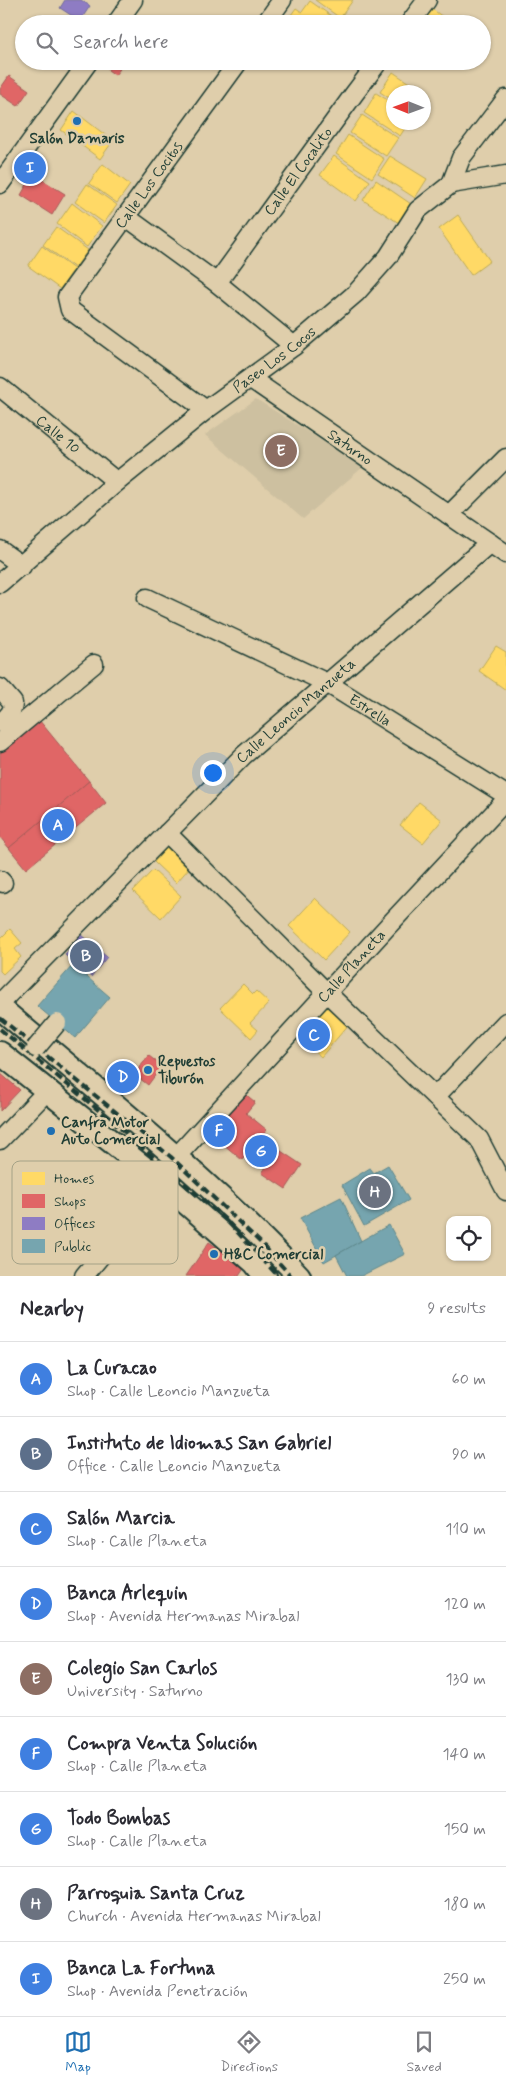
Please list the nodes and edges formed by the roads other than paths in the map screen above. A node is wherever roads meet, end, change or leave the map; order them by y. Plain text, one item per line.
1 (133, 0) edge
2 (282, 0) edge
3 (427, 0) edge
4 (122, 15) edge
5 (271, 15) edge
6 (416, 15) edge
7 (82, 70) edge
8 (232, 70) edge
9 (372, 70) edge
10 (506, 98) edge
11 (506, 175) edge
12 (0, 184) edge
13 (451, 184) junction
14 (125, 216) junction
15 (217, 284) junction
16 (294, 346) junction
17 (251, 378) junction
18 (0, 387) edge
19 (206, 410) junction
20 (506, 458) edge
21 (117, 482) junction
22 (449, 515) junction
23 (490, 543) junction
24 (0, 550) edge
25 (506, 554) edge
26 (22, 566) junction
27 (0, 584) edge
28 (147, 598) dead end
29 (94, 664) dead end
30 (327, 683) junction
31 (0, 688) edge
32 (0, 723) edge
33 (0, 742) edge
34 (506, 795) edge
35 (506, 800) edge
36 (167, 833) junction
37 (326, 992) junction
38 (0, 1012) edge
39 (506, 1022) edge
40 (57, 1023) dead end
41 (36, 1048) dead end
42 (0, 1053) edge
43 (47, 1091) junction
44 (436, 1096) junction
45 (0, 1140) edge
46 (176, 1157) junction
47 (135, 1161) edge
48 (174, 1161) edge
49 (506, 1191) edge
50 (178, 1196) edge
51 (94, 1264) edge
52 (84, 1276) edge
53 (265, 1276) edge
54 (299, 1276) edge

1 - 4 street
2 - 5 street
3 - 6 street
7 - 12 street
8 - 14 street, Calle Los Cocitos
9 - 15 street, Calle El Cocalito
10 - 13 street
11 - 13 street
13 - 16 street, Paseo Los Cocos
14 - 15 street
14 - 19 street, Calle Los Cocitos
15 - 16 street
16 - 17 street, Paseo Los Cocos
17 - 19 street, Paseo Los Cocos
17 - 22 street, Saturno
18 - 21 street, Calle 10
19 - 21 street, Paseo Los Cocos
20 - 22 street
21 - 26 street, Paseo Los Cocos
22 - 23 street
23 - 25 street
23 - 30 street, Calle Leoncio Manzueta
24 - 26 street
26 - 27 street, Paseo Los Cocos
28 - 30 street, Estrella
29 - 33 street
30 - 34 street, Estrella
30 - 36 street, Calle Leoncio Manzueta
31 - 32 street
35 - 37 street, Calle Planeta
36 - 37 street
36 - 38 street, Calle Leoncio Manzueta
37 - 44 street
37 - 46 street, Calle Planeta
38 - 46 main road
39 - 44 street
40 - 41 street, bridge
42 - 43 main road
43 - 45 street
43 - 47 main road
44 - 49 street
46 - 48 street, Calle Planeta
46 - 54 main road
50 - 53 main road
51 - 52 street, Calle Planeta

